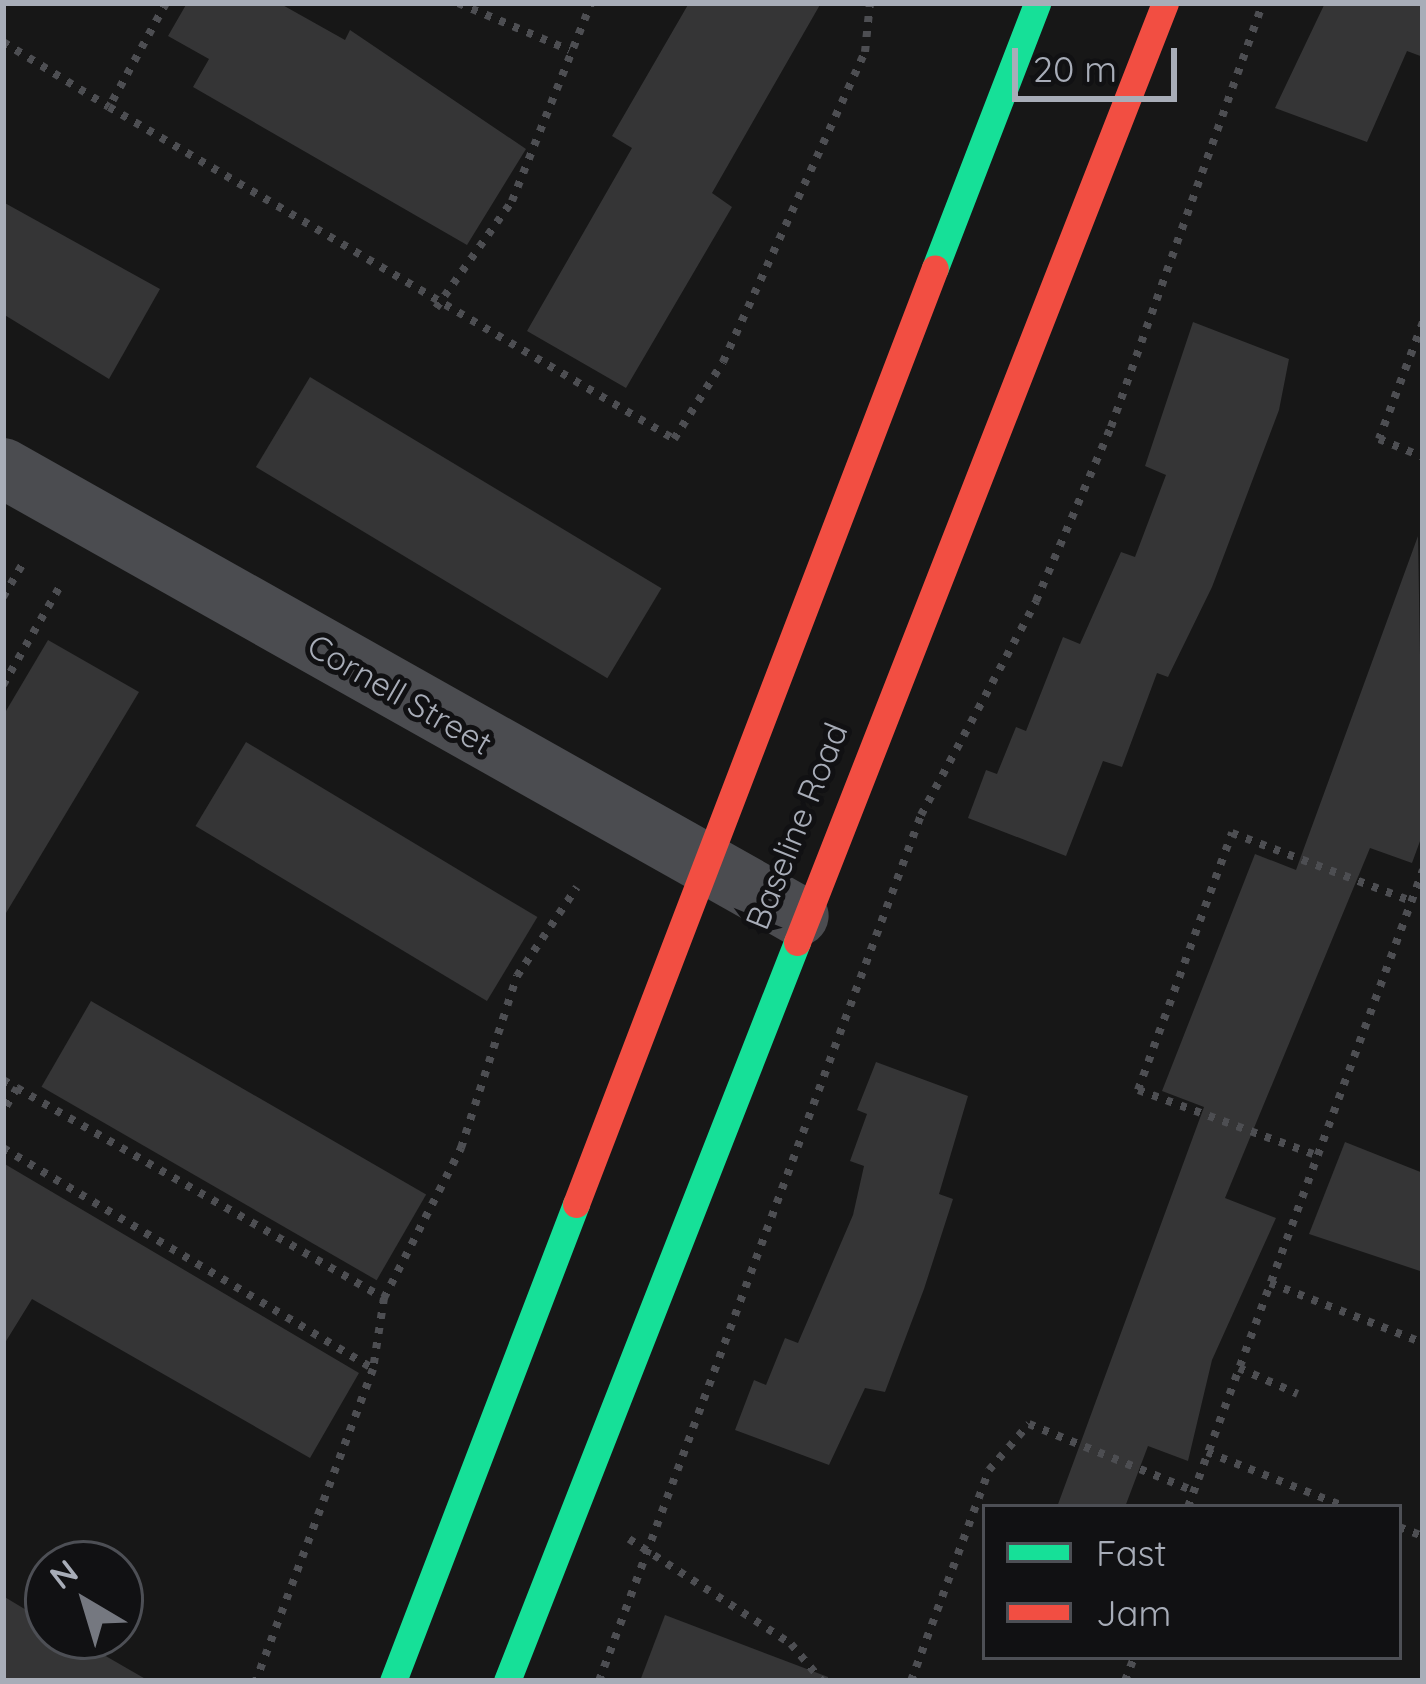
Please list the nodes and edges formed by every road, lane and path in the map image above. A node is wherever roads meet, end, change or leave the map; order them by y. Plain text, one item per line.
1 (166, 3) edge
2 (458, 3) edge
3 (591, 3) edge
4 (870, 3) edge
5 (1037, 3) edge
6 (1165, 3) edge
7 (1264, 3) edge
8 (3, 42) edge
9 (569, 50) junction
10 (109, 107) junction
11 (436, 308) junction
12 (1423, 322) edge
13 (1423, 457) edge
14 (3, 468) edge
15 (25, 560) dead end
16 (62, 583) dead end
17 (3, 597) edge
18 (3, 686) edge
19 (705, 869) junction
20 (1423, 870) edge
21 (577, 887) dead end
22 (1408, 900) junction
23 (799, 916) junction
24 (3, 1080) edge
25 (17, 1088) junction
26 (3, 1111) edge
27 (3, 1148) edge
28 (1313, 1154) junction
29 (1270, 1283) junction
30 (384, 1298) junction
31 (1423, 1343) edge
32 (1238, 1368) junction
33 (373, 1369) junction
34 (1298, 1394) dead end
35 (1207, 1453) junction
36 (1194, 1490) junction
37 (1189, 1504) edge
38 (1338, 1504) edge
39 (610, 1532) dead end
40 (647, 1546) junction
41 (256, 1681) edge
42 (393, 1681) edge
43 (507, 1681) edge
44 (599, 1681) edge
45 (822, 1681) edge
46 (910, 1681) edge

1 - 10 path
2 - 9 path
3 - 9 path
4 - 11 path
5 - 19 main road, Baseline Road
6 - 23 main road, Baseline Road
7 - 40 path
8 - 10 path
9 - 11 path
10 - 11 path
12 - 13 path
14 - 19 street, Cornell Street
15 - 17 path
16 - 18 path
19 - 23 street, Cornell Street
19 - 42 main road, Baseline Road
20 - 22 path
21 - 30 path
22 - 28 path
22 - 28 path
23 - 43 main road, Baseline Road
24 - 25 path
25 - 26 path
25 - 30 path
27 - 33 path
28 - 29 path
29 - 31 path
29 - 32 path
30 - 33 path
32 - 34 path
32 - 35 path
33 - 41 path
35 - 36 path
35 - 38 path
36 - 37 path
36 - 46 path
39 - 40 path
40 - 44 path
40 - 45 path

